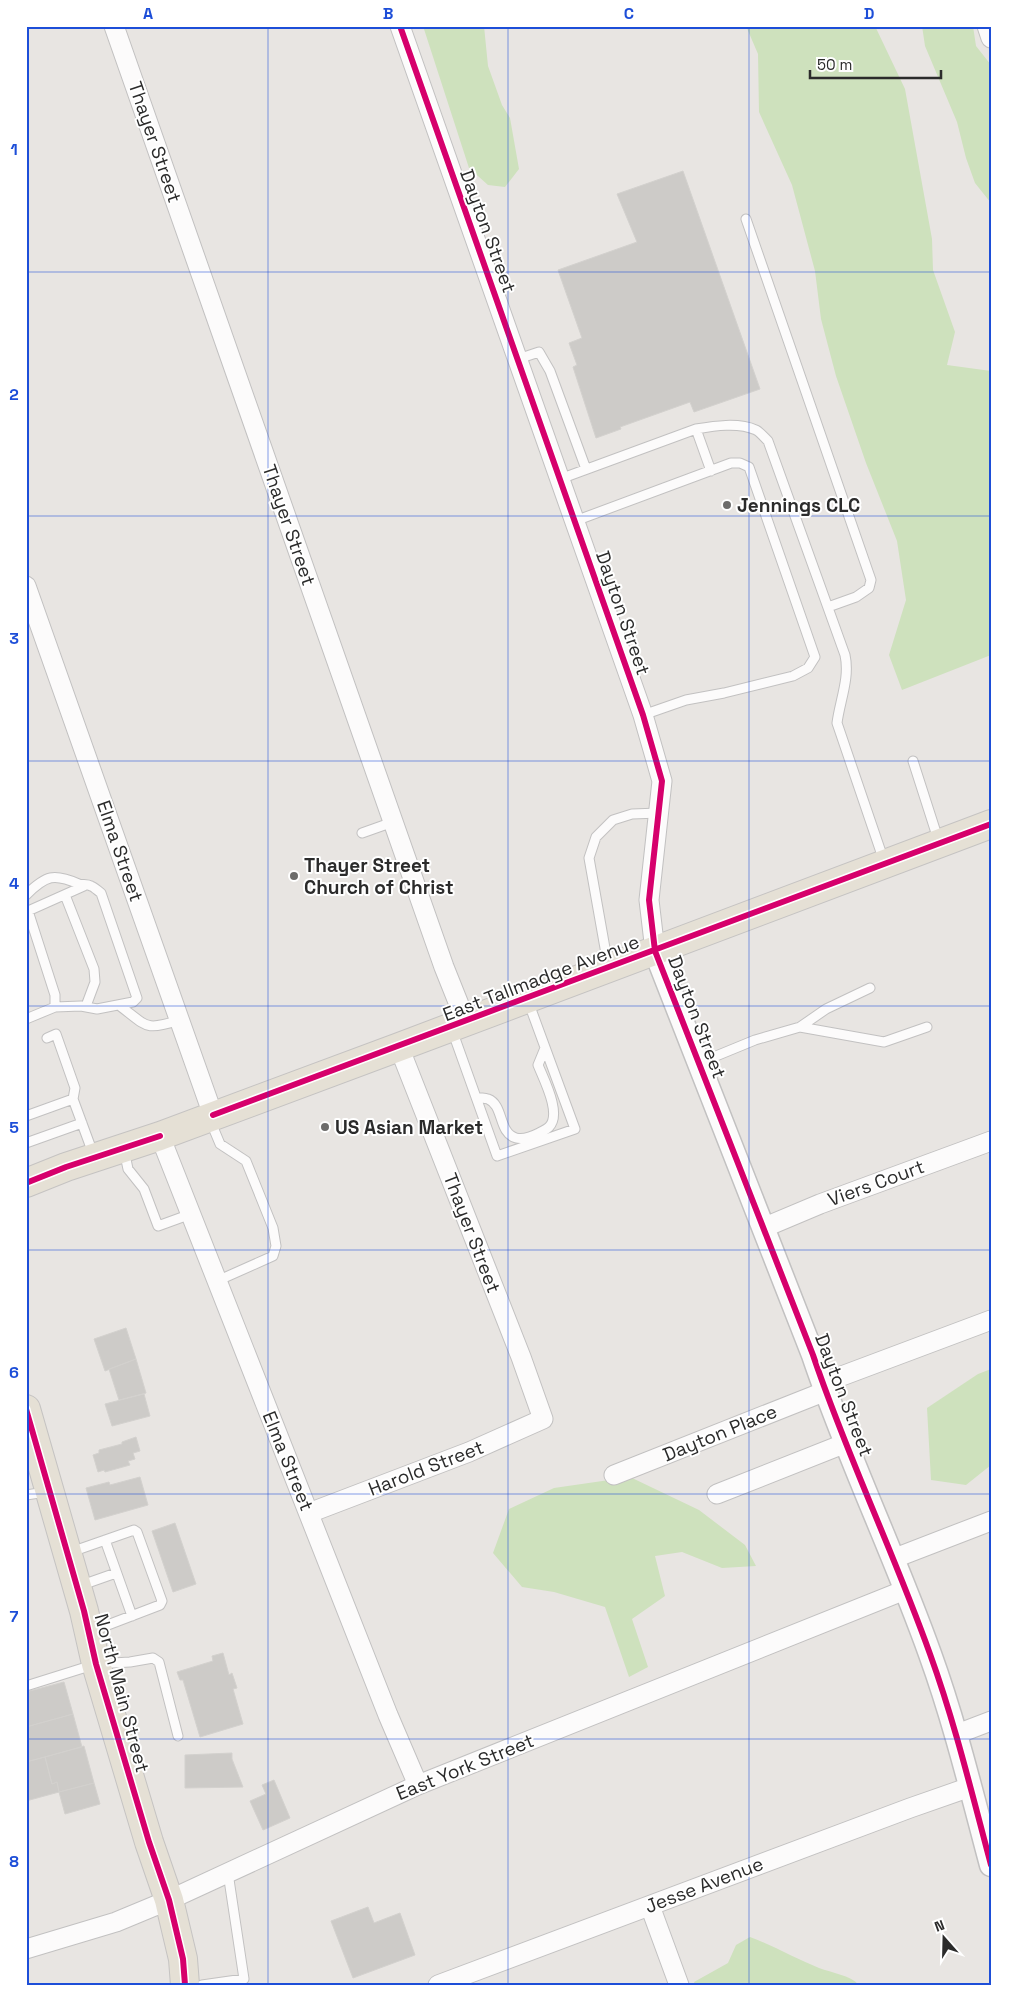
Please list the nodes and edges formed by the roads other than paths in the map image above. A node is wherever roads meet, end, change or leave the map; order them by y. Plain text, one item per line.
1 (114, 26) edge
2 (400, 26) edge
3 (987, 26) edge
4 (991, 38) edge
5 (746, 219) dead end
6 (518, 359) junction
7 (696, 429) junction
8 (586, 469) junction
9 (711, 471) junction
10 (560, 479) junction
11 (575, 521) junction
12 (26, 586) edge
13 (828, 606) junction
14 (643, 715) junction
15 (913, 761) dead end
16 (660, 813) junction
17 (393, 822) junction
18 (991, 824) edge
19 (362, 833) dead end
20 (940, 843) junction
21 (884, 863) junction
22 (84, 886) junction
23 (26, 895) edge
24 (65, 895) junction
25 (27, 911) edge
26 (655, 951) junction
27 (609, 967) junction
28 (870, 988) dead end
29 (527, 998) junction
30 (86, 1006) junction
31 (120, 1006) junction
32 (55, 1007) junction
33 (26, 1019) edge
34 (180, 1020) junction
35 (458, 1025) junction
36 (800, 1027) junction
37 (926, 1027) dead end
38 (47, 1038) dead end
39 (399, 1047) junction
40 (545, 1048) junction
41 (698, 1063) junction
42 (476, 1098) junction
43 (73, 1099) junction
44 (26, 1116) edge
45 (211, 1116) junction
46 (82, 1123) junction
47 (160, 1136) junction
48 (991, 1141) edge
49 (26, 1143) edge
50 (124, 1148) junction
51 (94, 1158) junction
52 (27, 1180) edge
53 (191, 1214) junction
54 (763, 1228) junction
55 (217, 1280) junction
56 (991, 1320) edge
57 (824, 1387) junction
58 (26, 1410) edge
59 (543, 1419) joint
60 (846, 1442) junction
61 (614, 1475) dead end
62 (38, 1493) edge
63 (717, 1494) dead end
64 (309, 1513) junction
65 (991, 1521) edge
66 (105, 1540) junction
67 (68, 1554) junction
68 (894, 1558) junction
69 (116, 1573) junction
70 (77, 1586) junction
71 (905, 1590) junction
72 (132, 1616) junction
73 (89, 1632) junction
74 (96, 1664) junction
75 (26, 1686) edge
76 (991, 1721) edge
77 (957, 1734) junction
78 (178, 1736) dead end
79 (418, 1785) junction
80 (970, 1787) junction
81 (991, 1865) edge
82 (228, 1872) junction
83 (169, 1900) junction
84 (650, 1906) junction
85 (26, 1949) edge
86 (185, 1985) edge
87 (202, 1985) edge
88 (438, 1985) edge
89 (679, 1985) edge

1 - 17 street, Thayer Street
2 - 6 street, Dayton Street
3 - 4 street
5 - 13 lane
6 - 8 lane
6 - 10 street, Dayton Street
7 - 8 lane
7 - 9 lane
7 - 13 lane
8 - 10 lane
9 - 11 lane
9 - 14 lane
10 - 11 street, Dayton Street
11 - 14 street, Dayton Street
12 - 34 street, Elma Street
13 - 21 lane
14 - 16 street, Dayton Street
15 - 20 lane
16 - 26 street, Dayton Street
16 - 27 lane
17 - 19 lane
17 - 35 street, Thayer Street
18 - 20 main road, East Tallmadge Avenue
20 - 21 main road, East Tallmadge Avenue
21 - 26 main road, East Tallmadge Avenue
22 - 23 lane
22 - 24 lane
22 - 31 lane
24 - 25 lane
24 - 30 lane
25 - 32 lane
26 - 27 main road, East Tallmadge Avenue
26 - 41 street, Dayton Street
27 - 29 main road, East Tallmadge Avenue
28 - 36 lane
29 - 35 main road, East Tallmadge Avenue
29 - 40 lane
30 - 31 lane
30 - 32 lane
31 - 34 lane
32 - 33 lane
34 - 45 street, Elma Street
35 - 39 main road, East Tallmadge Avenue
35 - 42 lane
36 - 37 lane
36 - 41 lane
38 - 43 lane
39 - 45 main road, East Tallmadge Avenue
39 - 59 street, Thayer Street
40 - 42 lane
40 - 42 lane
41 - 54 street, Dayton Street
43 - 44 lane
43 - 46 lane
45 - 47 main road, East Tallmadge Avenue
45 - 55 lane
46 - 49 lane
46 - 51 lane
47 - 50 main road, East Tallmadge Avenue
47 - 53 street, Elma Street
48 - 54 street, Viers Court
50 - 51 main road, East Tallmadge Avenue
50 - 53 lane
51 - 52 main road, East Tallmadge Avenue
53 - 55 street, Elma Street
54 - 57 street, Dayton Street
55 - 64 street, Elma Street
56 - 57 street, Dayton Place
57 - 60 street, Dayton Street
57 - 61 street, Dayton Place
58 - 62 main road, North Main Street
59 - 64 street, Harold Street
60 - 63 street
60 - 68 street, Dayton Street
62 - 67 main road, North Main Street
64 - 79 street, Elma Street
65 - 68 street
66 - 67 lane
66 - 69 lane
66 - 72 lane
67 - 70 main road, North Main Street
68 - 71 street, Dayton Street
69 - 70 lane
69 - 72 lane
70 - 73 main road, North Main Street
71 - 77 street, Dayton Street
71 - 79 street, East York Street
72 - 73 lane
73 - 74 main road, North Main Street
74 - 75 lane
74 - 78 lane
74 - 83 main road, North Main Street
76 - 77 street
77 - 80 street, Dayton Street
79 - 82 street, East York Street
80 - 81 street, Dayton Street
80 - 84 street, Jesse Avenue
82 - 83 street, East York Street
82 - 87 lane
83 - 85 street, East York Street
83 - 86 main road, North Main Street
84 - 88 street, Jesse Avenue
84 - 89 street

